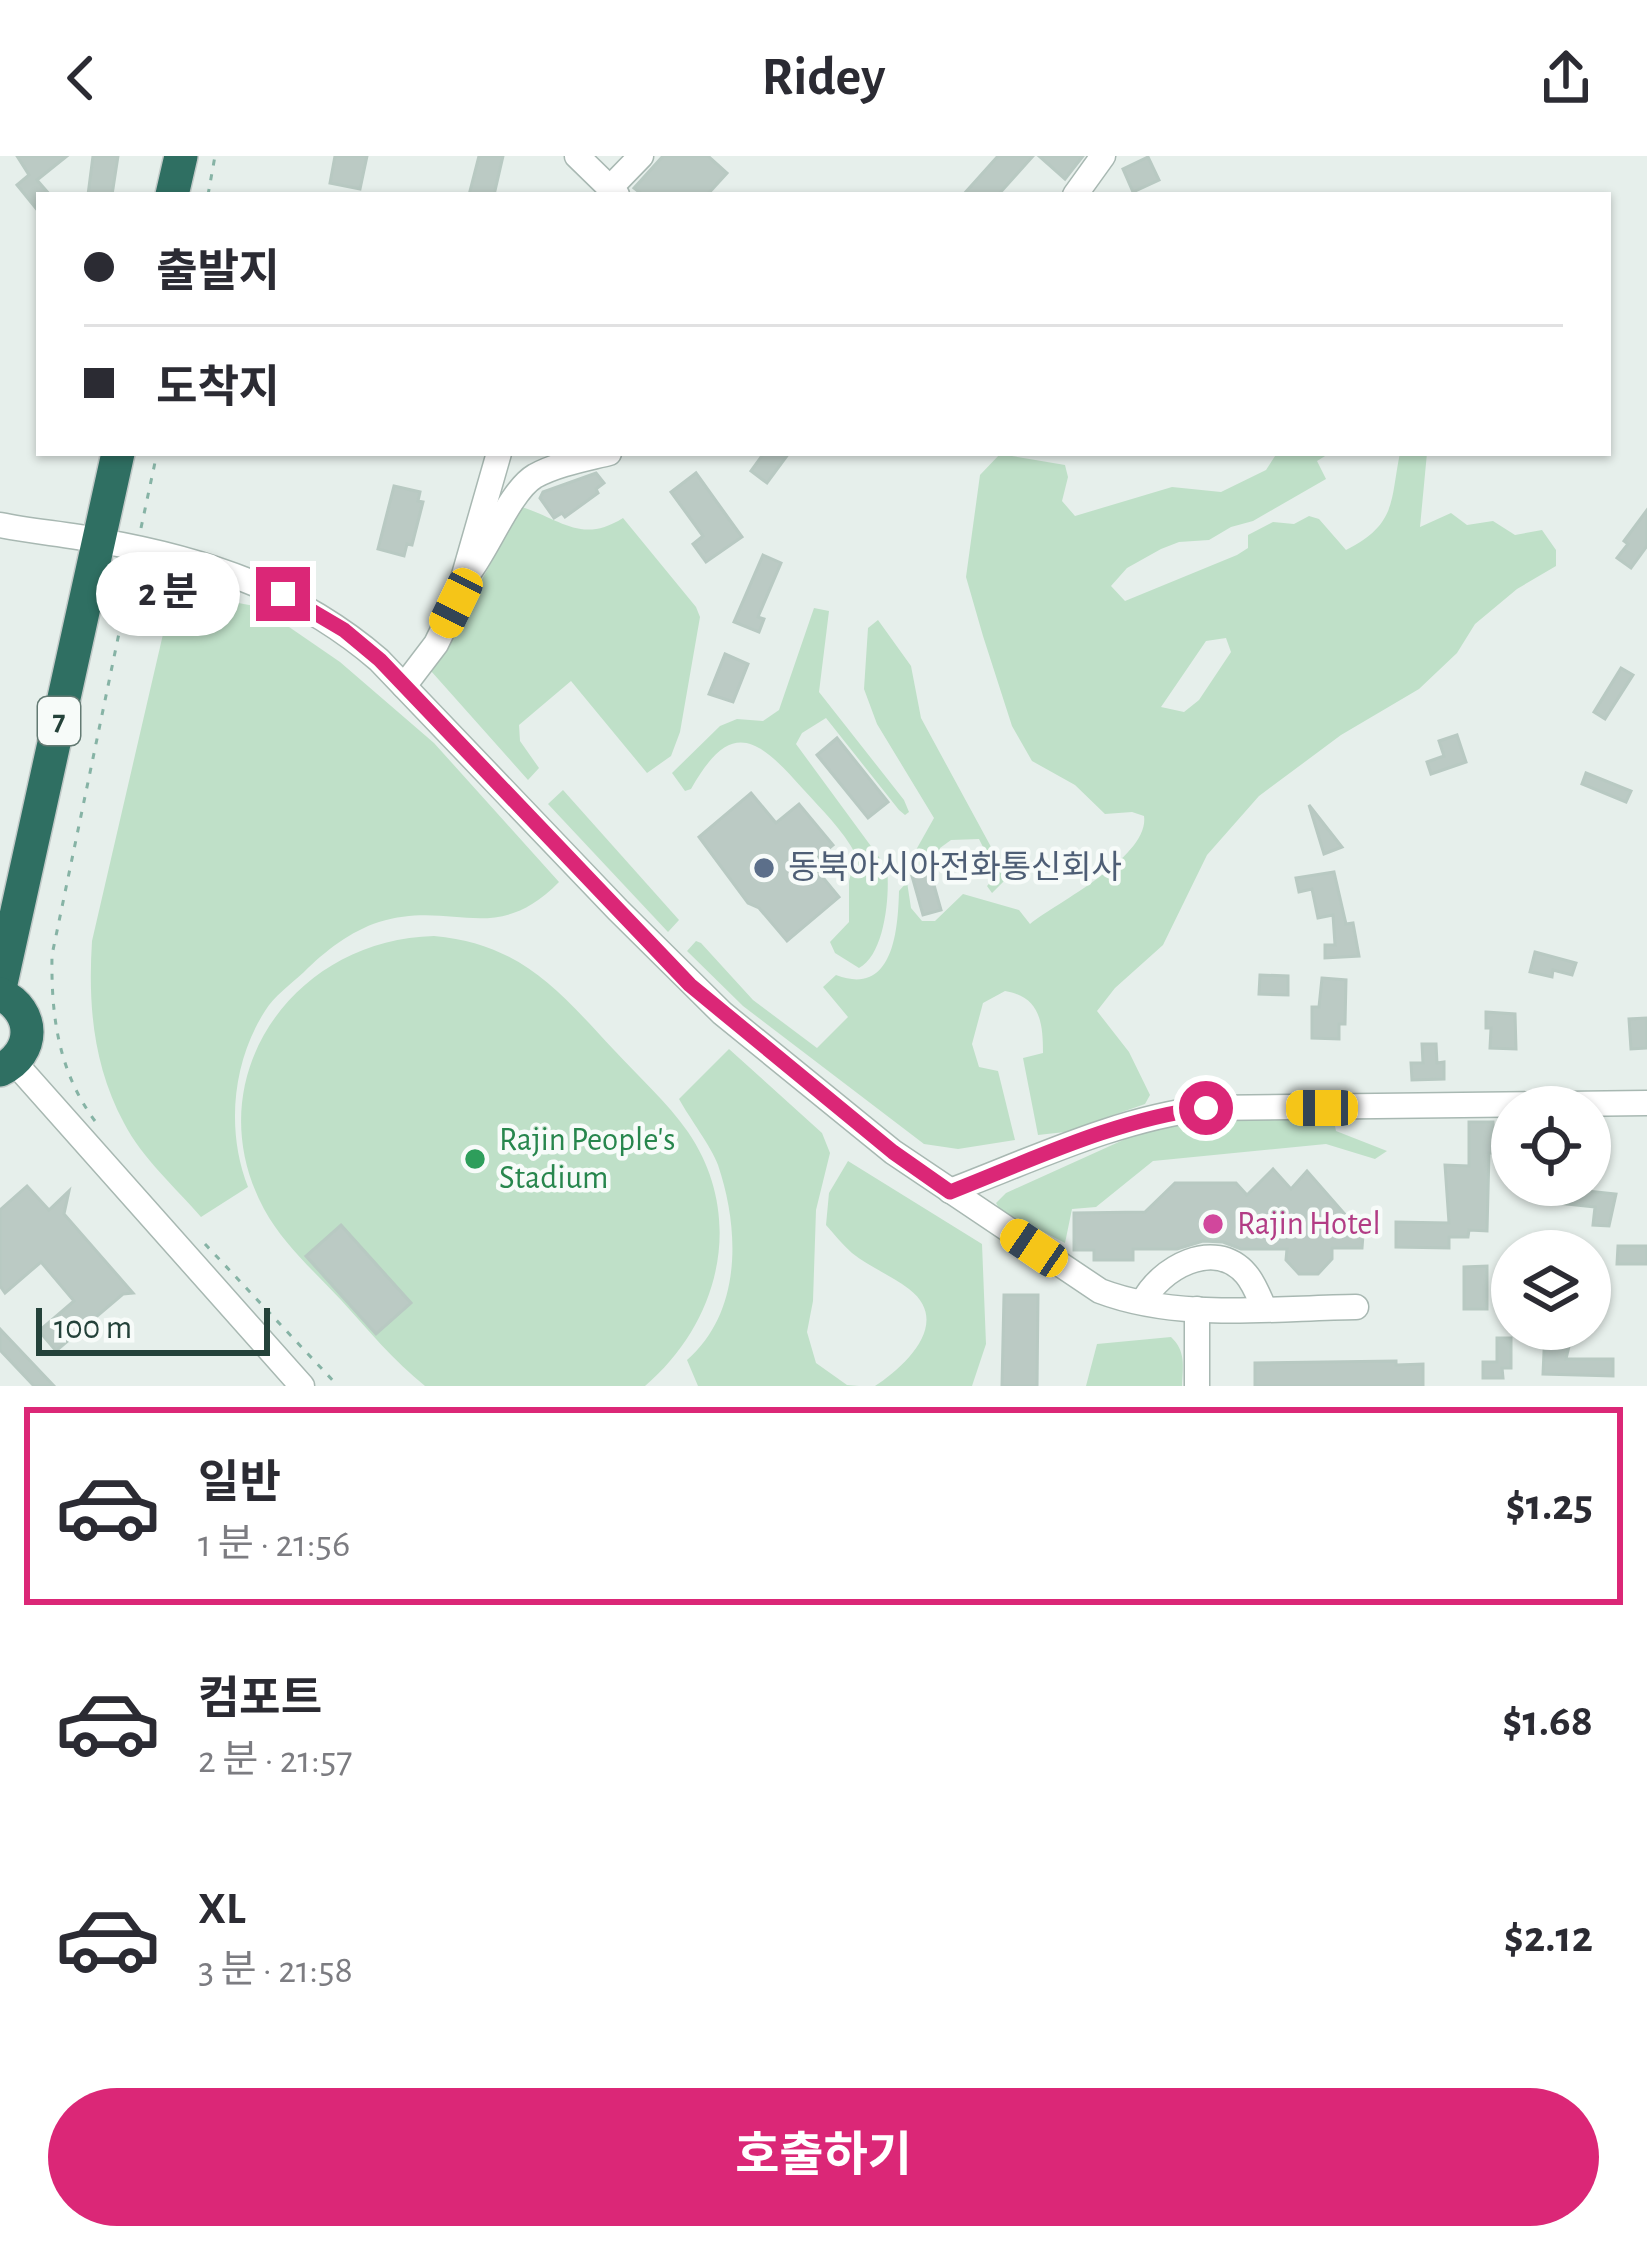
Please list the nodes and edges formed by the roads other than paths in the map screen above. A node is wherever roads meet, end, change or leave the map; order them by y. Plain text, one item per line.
1 (181, 156) edge
2 (577, 156) edge
3 (641, 156) edge
4 (1103, 156) edge
5 (173, 192) edge
6 (614, 192) edge
7 (1078, 192) edge
8 (117, 456) edge
9 (498, 456) edge
10 (600, 456) edge
11 (0, 525) edge
12 (99, 540) junction
13 (462, 582) junction
14 (404, 686) junction
15 (0, 991) edge
16 (7, 1066) edge
17 (1647, 1103) edge
18 (950, 1192) junction
19 (1143, 1302) junction
20 (1356, 1307) dead end
21 (1264, 1308) junction
22 (1197, 1309) junction
23 (302, 1386) edge
24 (1197, 1386) edge

1 - 5 highway
2 - 6 street
3 - 6 street
4 - 7 street
8 - 12 highway, 7
9 - 13 street
10 - 13 street
11 - 12 street
12 - 14 street
12 - 15 highway, 7
13 - 14 street
14 - 18 street
15 - 16 highway, 7
16 - 23 street
17 - 18 street
18 - 19 street
19 - 21 street
19 - 22 street
20 - 21 street
21 - 22 street
22 - 24 street

